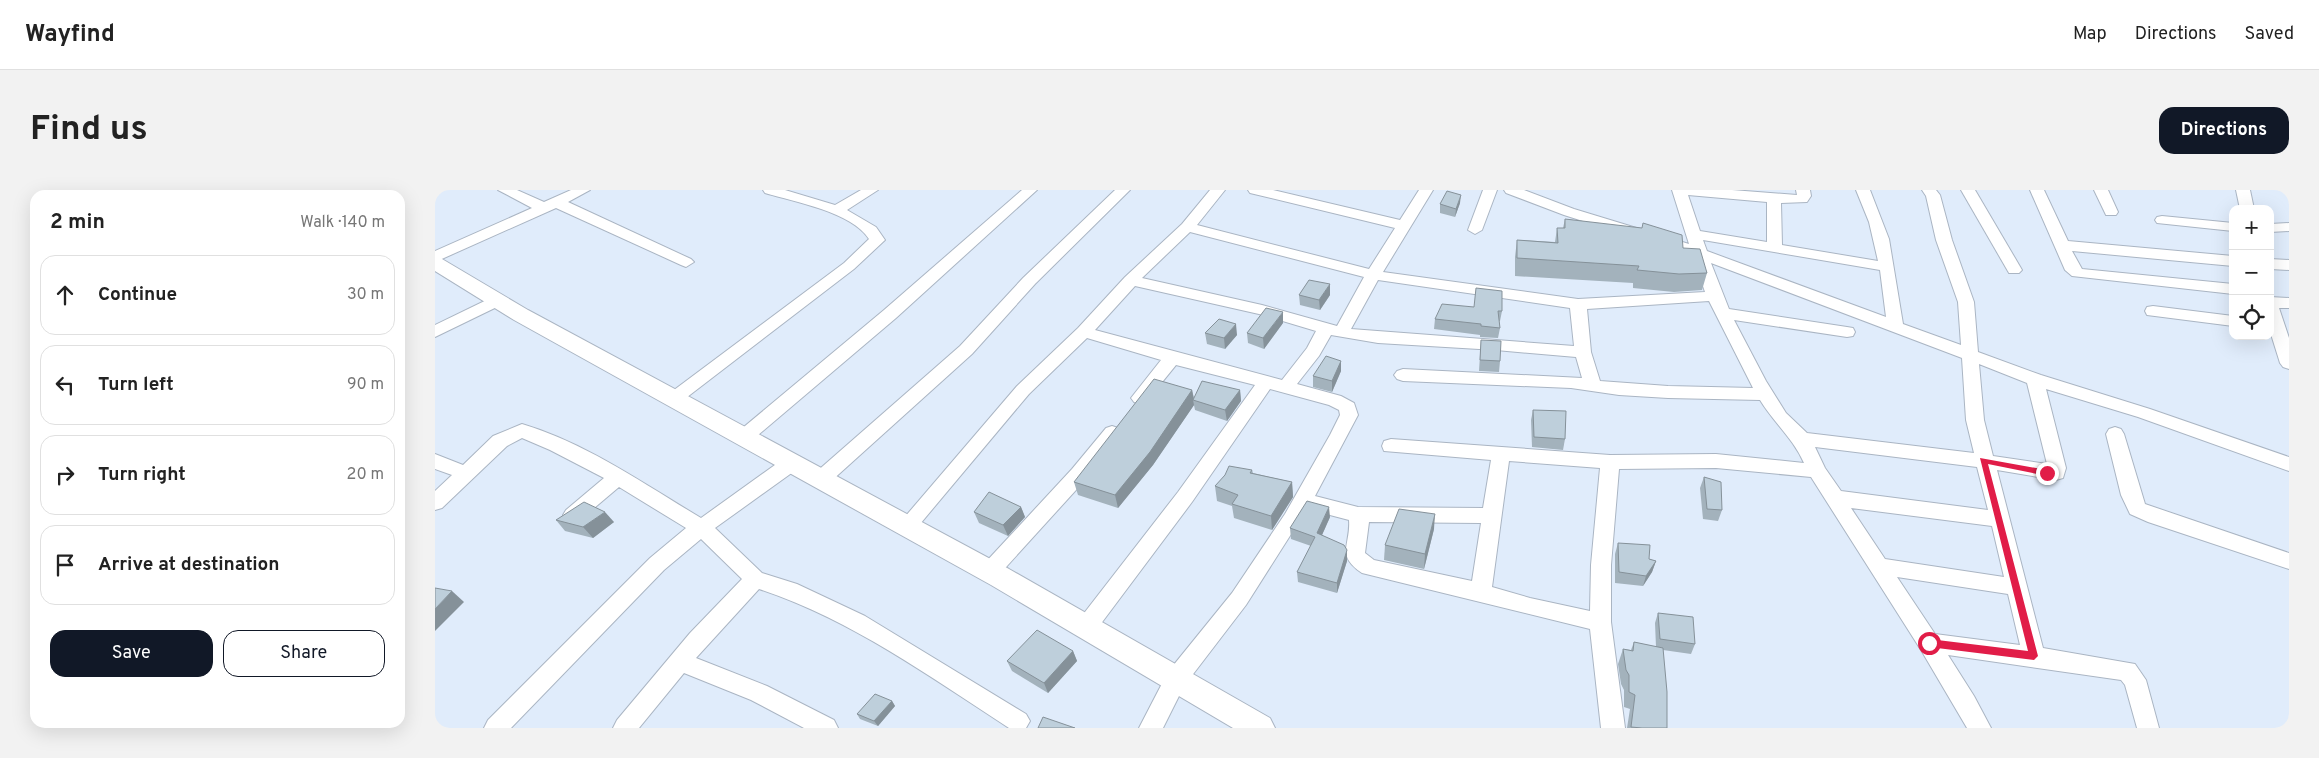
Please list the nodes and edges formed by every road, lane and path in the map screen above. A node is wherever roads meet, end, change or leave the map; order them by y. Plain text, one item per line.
1 (505, 190) edge
2 (583, 190) edge
3 (770, 190) edge
4 (871, 190) edge
5 (1030, 190) edge
6 (1123, 190) edge
7 (1218, 190) edge
8 (1255, 190) edge
9 (1426, 190) edge
10 (1490, 190) edge
11 (1511, 190) edge
12 (1679, 190) edge
13 (1683, 190) edge
14 (1803, 190) edge
15 (1863, 190) edge
16 (1929, 190) edge
17 (1968, 190) edge
18 (2037, 190) edge
19 (2101, 190) edge
20 (2243, 190) edge
21 (1774, 198) junction
22 (550, 205) junction
23 (2246, 205) edge
24 (835, 211) junction
25 (2111, 212) dead end
26 (2162, 220) dead end
27 (1405, 226) junction
28 (1187, 227) junction
29 (2229, 227) edge
30 (2289, 227) edge
31 (2274, 228) edge
32 (1475, 230) dead end
33 (1693, 234) junction
34 (2061, 245) junction
35 (1775, 248) junction
36 (1699, 253) junction
37 (435, 257) edge
38 (2229, 261) edge
39 (686, 262) dead end
40 (435, 263) edge
41 (2274, 264) edge
42 (2289, 264) edge
43 (1887, 266) junction
44 (2014, 270) dead end
45 (1373, 275) junction
46 (1131, 280) junction
47 (2229, 289) edge
48 (1714, 296) junction
49 (497, 300) junction
50 (2289, 303) edge
51 (1578, 304) junction
52 (2274, 304) edge
53 (2153, 310) dead end
54 (1723, 313) junction
55 (2229, 320) edge
56 (1895, 326) junction
57 (2274, 327) edge
58 (1325, 328) junction
59 (435, 332) edge
60 (1084, 332) junction
61 (1847, 332) dead end
62 (1341, 333) junction
63 (1583, 352) junction
64 (1971, 355) junction
65 (1172, 358) junction
66 (2289, 363) edge
67 (1403, 375) dead end
68 (2035, 379) junction
69 (1266, 382) junction
70 (1593, 386) junction
71 (1287, 387) junction
72 (1765, 394) junction
73 (676, 398) junction
74 (2115, 434) dead end
75 (745, 436) junction
76 (1802, 439) junction
77 (1391, 446) dead end
78 (1501, 453) junction
79 (1983, 460) junction
80 (435, 461) edge
81 (793, 462) junction
82 (1610, 462) junction
83 (2289, 464) edge
84 (1817, 471) junction
85 (467, 474) junction
86 (617, 478) junction
87 (822, 478) junction
88 (1834, 498) junction
89 (1302, 501) junction
90 (435, 503) edge
91 (573, 515) edge
92 (1358, 515) junction
93 (1492, 516) junction
94 (1998, 519) junction
95 (908, 525) junction
96 (702, 528) junction
97 (2289, 561) edge
98 (1877, 566) junction
99 (990, 571) junction
100 (755, 580) junction
101 (2016, 587) junction
102 (1481, 592) junction
103 (1600, 622) junction
104 (1087, 627) junction
105 (1929, 643) junction
106 (2034, 656) junction
107 (681, 662) junction
108 (1176, 679) junction
109 (1018, 721) dead end
110 (2148, 726) dead end
111 (496, 728) edge
112 (625, 728) edge
113 (826, 728) edge
114 (1151, 728) edge
115 (1260, 728) edge
116 (1613, 728) edge
117 (1979, 728) edge

1 - 22 street
2 - 22 street
3 - 24 street
4 - 24 street
5 - 75 street
6 - 87 street
7 - 28 street
8 - 27 street
9 - 27 street
10 - 32 street
11 - 36 street
12 - 33 street
13 - 21 street
14 - 21 street
15 - 43 street
16 - 64 street
17 - 44 street
18 - 34 street
19 - 25 street
20 - 23 street
21 - 35 street
22 - 37 street
22 - 39 street
24 - 73 street
26 - 29 street
27 - 45 street
28 - 45 street
28 - 46 street
30 - 31 street
33 - 35 street
33 - 36 street
34 - 38 street
34 - 47 street
35 - 43 street
36 - 48 street
36 - 56 street
40 - 49 street
41 - 42 street
43 - 56 street
45 - 51 street
45 - 62 street
46 - 58 street
46 - 60 street
48 - 51 street
48 - 54 street
49 - 59 street
49 - 73 street
50 - 52 street
51 - 63 street
53 - 55 street
54 - 61 street
54 - 72 street
56 - 64 street
57 - 66 street
58 - 62 street
58 - 71 street
60 - 65 street
60 - 95 street
62 - 63 street
63 - 70 street
64 - 68 street
64 - 79 street
65 - 69 street
65 - 99 street
67 - 70 street
68 - 79 street
68 - 83 street
69 - 71 street
69 - 104 street
70 - 72 street
71 - 89 street
72 - 76 street
73 - 75 street
74 - 97 street
75 - 81 street
76 - 79 street
76 - 84 street
77 - 78 street
78 - 82 street
78 - 93 street
79 - 94 street
80 - 85 street
81 - 87 street
81 - 96 street
82 - 84 street
82 - 103 street
84 - 88 street
85 - 86 street
85 - 90 street
86 - 91 street
86 - 96 street
87 - 95 street
88 - 94 street
88 - 98 street
89 - 92 street
89 - 108 street
92 - 93 street
92 - 102 street
93 - 102 street
94 - 101 street
95 - 99 street
96 - 100 street
96 - 111 street
98 - 101 street
98 - 105 street
99 - 104 street
100 - 107 street
100 - 109 street
101 - 106 street
102 - 103 street
103 - 116 street
104 - 108 street
105 - 106 street
105 - 117 street
106 - 110 street
107 - 112 street
107 - 113 street
108 - 114 street
108 - 115 street

